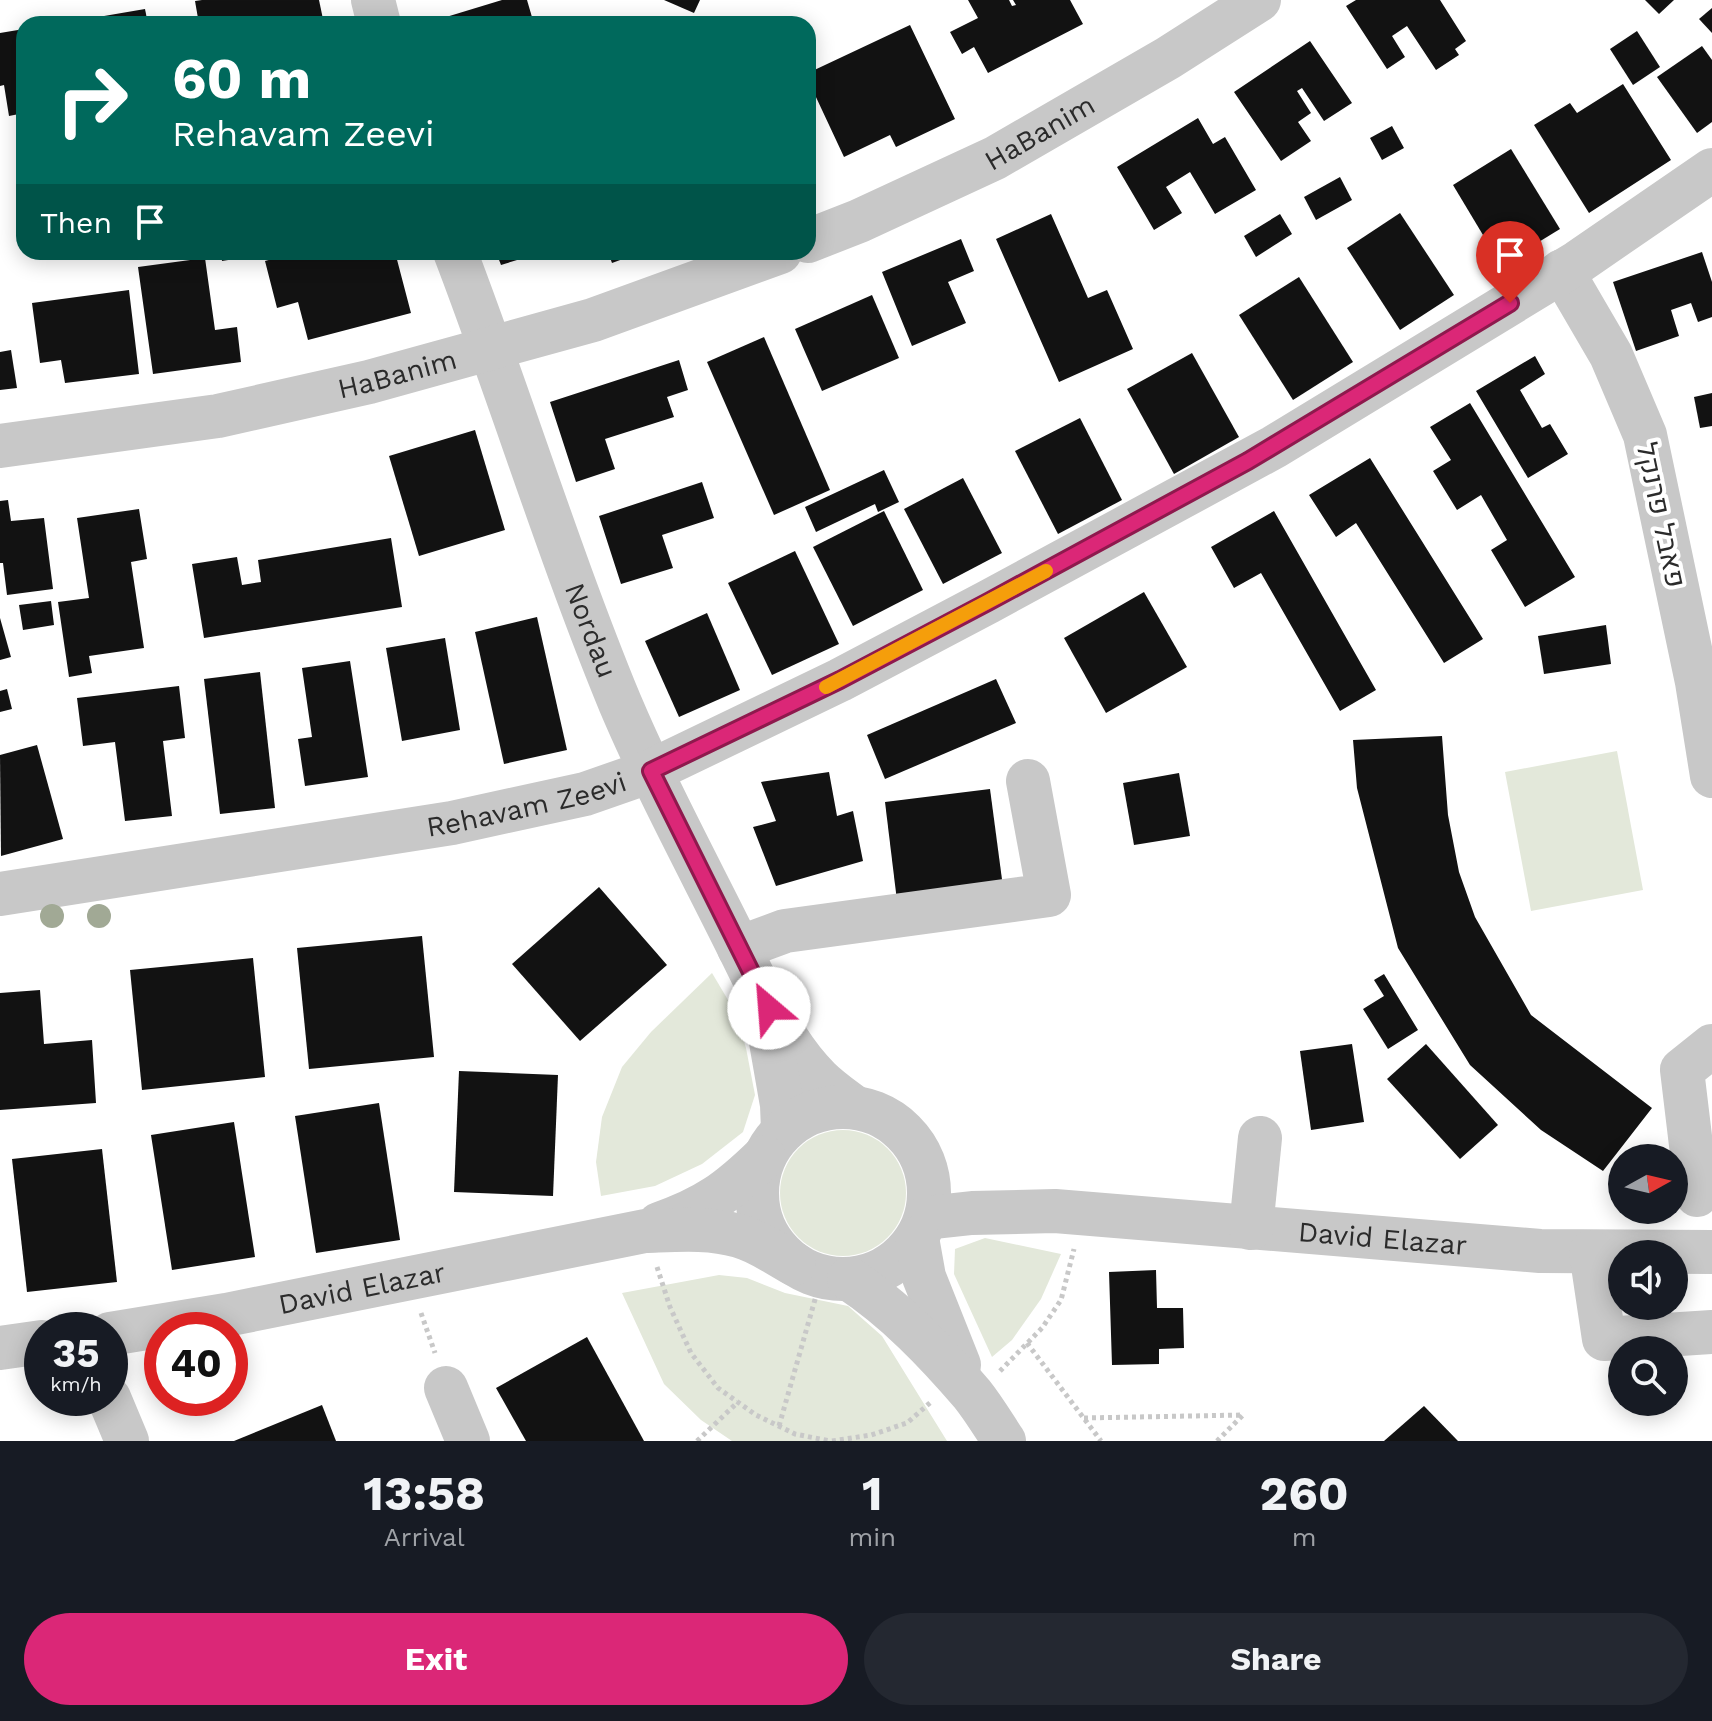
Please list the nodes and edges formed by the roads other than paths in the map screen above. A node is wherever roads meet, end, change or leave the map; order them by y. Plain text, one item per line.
1 (1259, 0) edge
2 (1712, 170) edge
3 (816, 238) edge
4 (458, 260) edge
5 (758, 260) edge
6 (1562, 271) junction
7 (492, 349) junction
8 (0, 446) edge
9 (651, 771) junction
10 (1712, 776) edge
11 (1028, 781) dead end
12 (0, 894) edge
13 (739, 948) junction
14 (761, 993) junction
15 (1712, 1046) edge
16 (854, 1107) junction
17 (1260, 1138) dead end
18 (774, 1144) junction
19 (923, 1159) junction
20 (1697, 1195) dead end
21 (1069, 1212) junction
22 (922, 1228) junction
23 (1251, 1228) junction
24 (628, 1234) junction
25 (1591, 1252) junction
26 (1712, 1252) edge
27 (822, 1274) junction
28 (128, 1331) edge
29 (1712, 1332) edge
30 (24, 1345) edge
31 (0, 1348) edge
32 (446, 1388) road end
33 (966, 1388) junction
34 (117, 1416) edge
35 (127, 1441) edge
36 (468, 1441) edge
37 (1004, 1441) edge

1 - 3 street, HaBanim
2 - 6 street, Rehavam Zeevi
4 - 7 street, Nordau
5 - 7 street, HaBanim
6 - 9 street, Rehavam Zeevi
6 - 10 street, פאבל פרנקל
7 - 8 street, HaBanim
7 - 9 street, Nordau
9 - 12 street, Rehavam Zeevi
9 - 13 street, Nordau
11 - 13 street
13 - 14 street, Nordau
14 - 16 street, Nordau
14 - 18 street, Nordau
15 - 20 street
16 - 18 street
16 - 19 street
17 - 23 street
18 - 24 street, David Elazar
18 - 27 street
19 - 21 street, David Elazar
19 - 22 street
21 - 22 street, David Elazar
21 - 23 street, David Elazar
22 - 27 street
22 - 33 street
23 - 25 street, David Elazar
24 - 27 street, David Elazar
24 - 28 street, David Elazar
25 - 26 street, David Elazar
25 - 29 street
27 - 33 street
30 - 31 street
32 - 36 street
33 - 37 street
34 - 35 street

